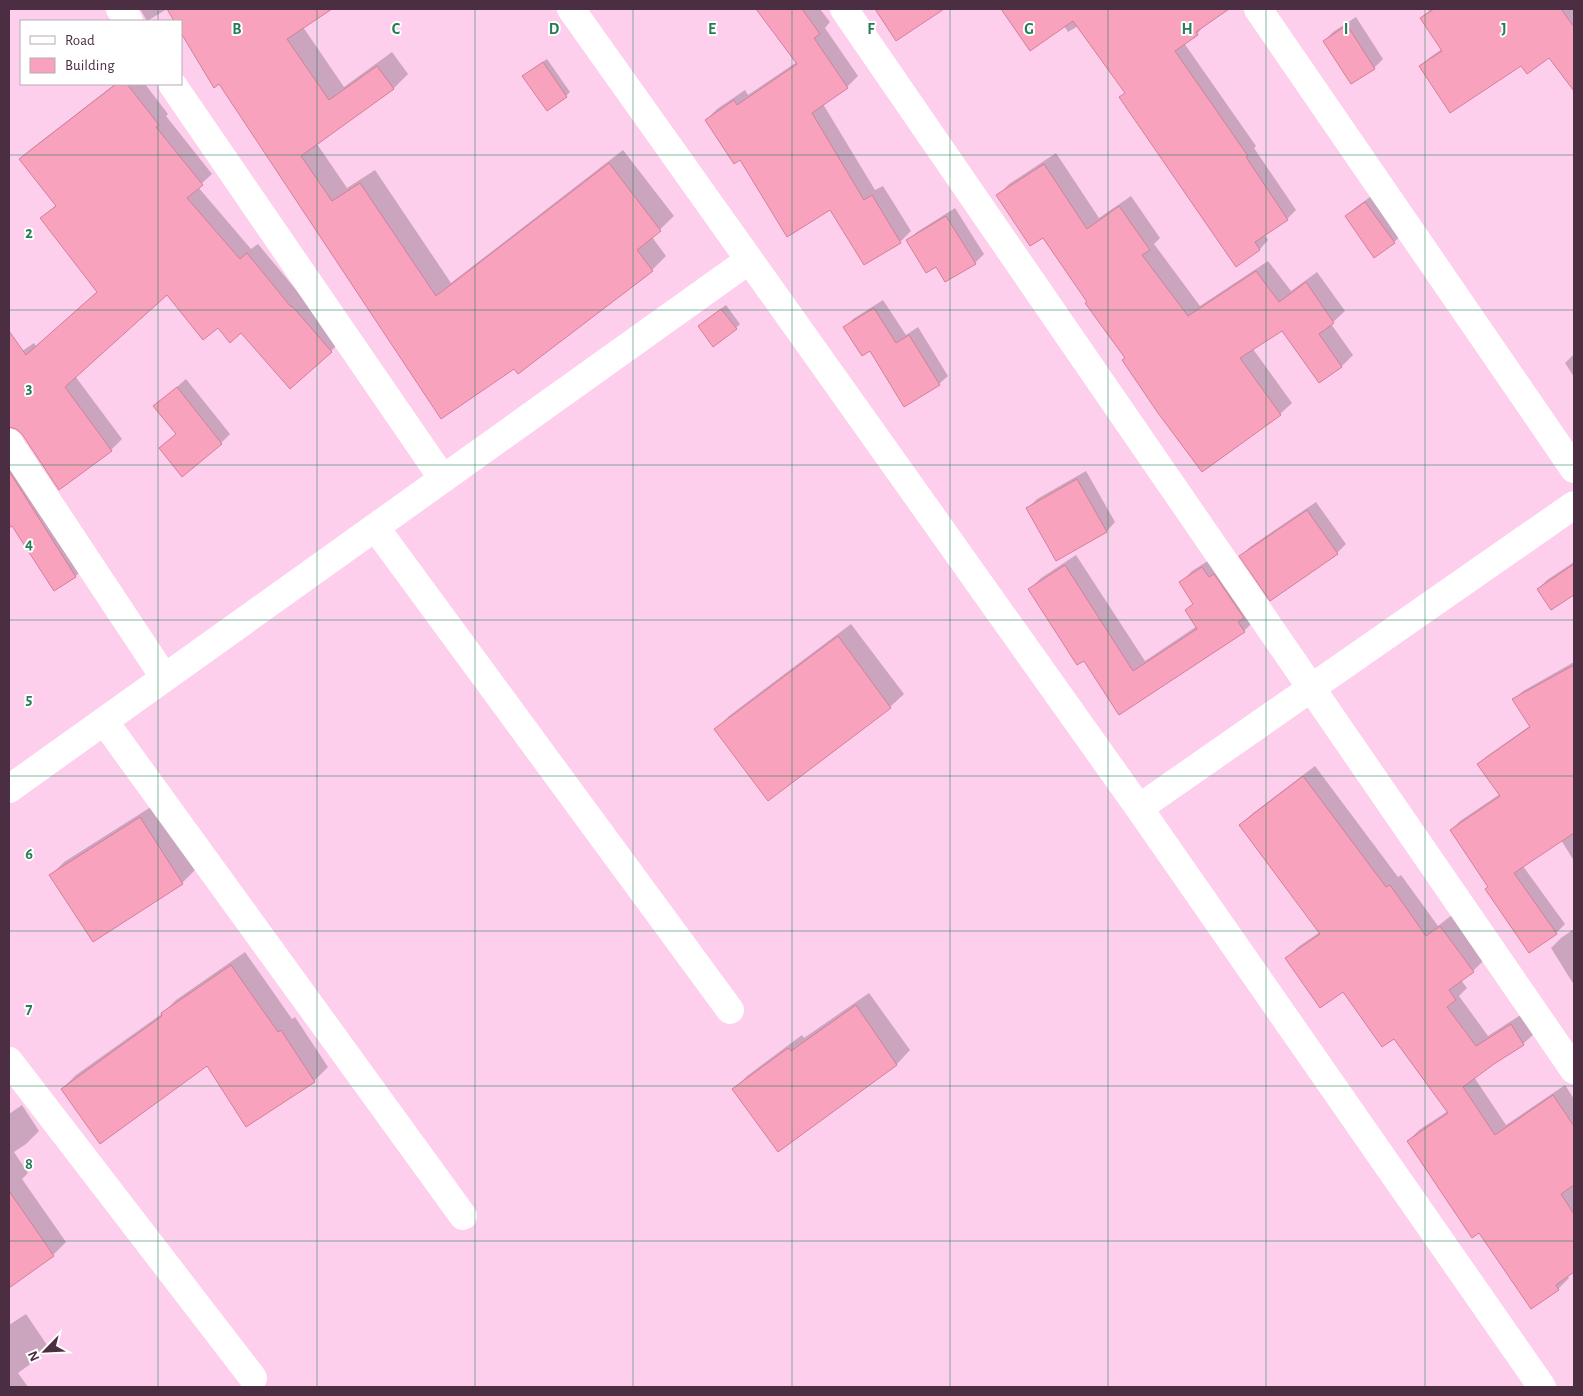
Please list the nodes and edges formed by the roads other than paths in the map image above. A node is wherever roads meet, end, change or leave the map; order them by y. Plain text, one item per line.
1 (120, 9) edge
2 (571, 9) edge
3 (844, 9) edge
4 (1258, 9) edge
5 (128, 20) edge
6 (173, 85) edge
7 (749, 260) junction
8 (9, 443) edge
9 (1574, 469) edge
10 (443, 479) junction
11 (1574, 505) edge
12 (375, 527) junction
13 (164, 677) junction
14 (1312, 687) junction
15 (104, 721) junction
16 (9, 789) edge
17 (1139, 808) junction
18 (730, 1010) dead end
19 (9, 1061) edge
20 (1574, 1070) edge
21 (463, 1216) dead end
22 (252, 1378) dead end
23 (1542, 1387) edge

1 - 5 street
2 - 7 street
3 - 14 street
4 - 9 street
6 - 10 street
7 - 10 street
7 - 17 street
8 - 13 street
10 - 12 street
11 - 14 street
12 - 13 street
12 - 18 street
13 - 15 street
14 - 17 street
14 - 20 street
15 - 16 street
15 - 21 street
17 - 23 street
19 - 22 street

